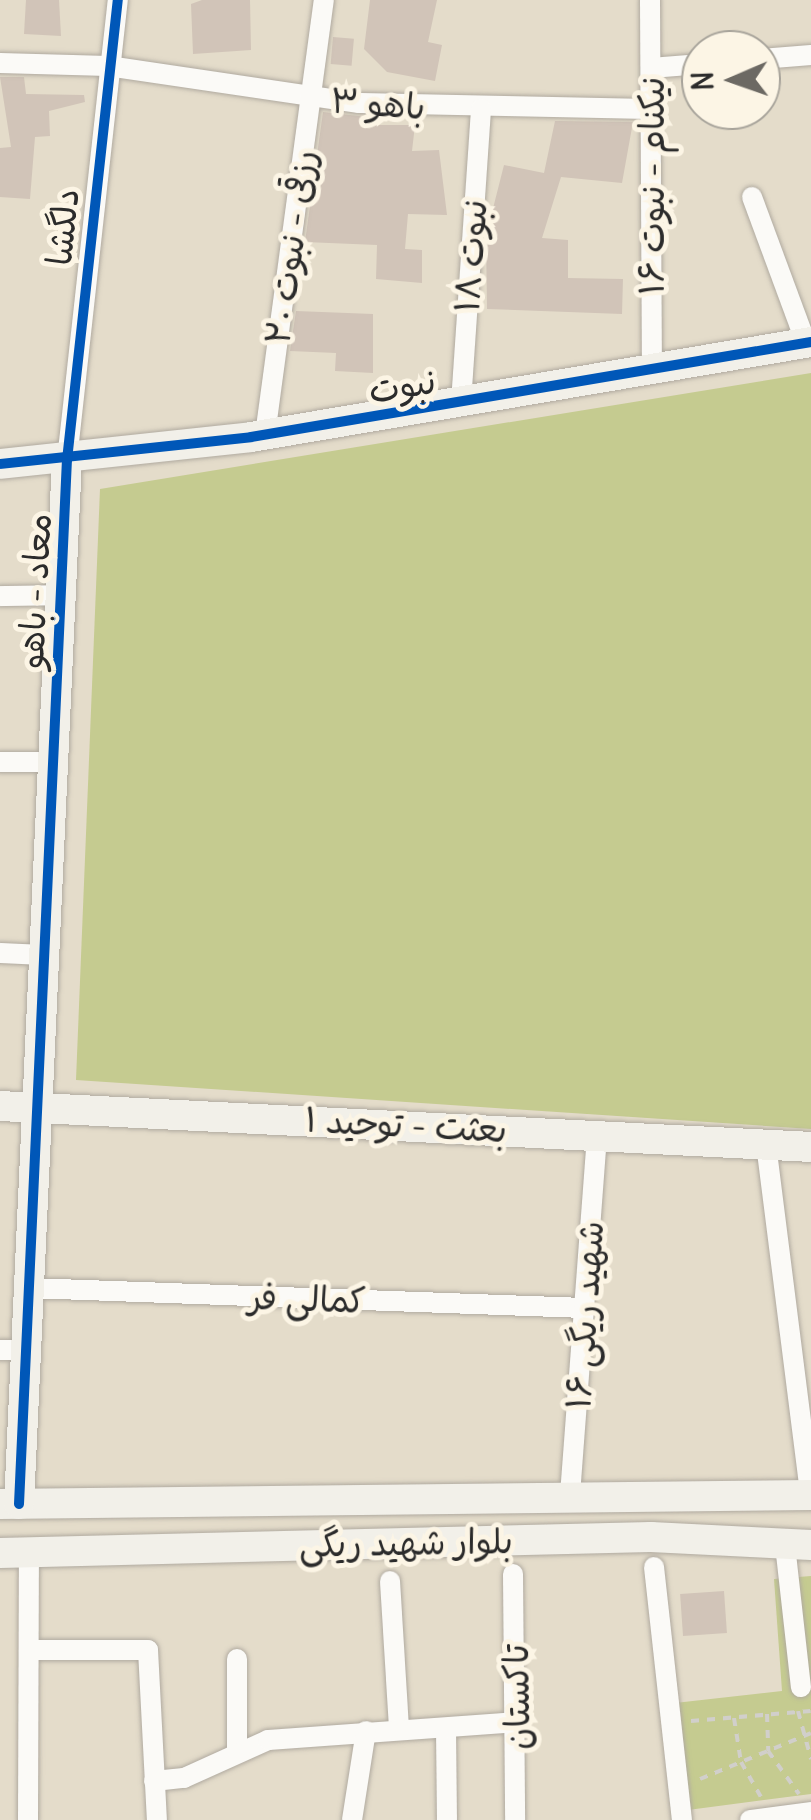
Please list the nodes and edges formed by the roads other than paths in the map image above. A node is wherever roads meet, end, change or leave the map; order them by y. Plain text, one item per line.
1 (118, 0) edge
2 (324, 0) edge
3 (650, 0) edge
4 (811, 55) edge
5 (781, 57) edge
6 (0, 63) edge
7 (108, 66) junction
8 (681, 66) edge
9 (651, 68) junction
10 (310, 98) junction
11 (481, 108) junction
12 (650, 109) junction
13 (752, 197) dead end
14 (808, 342) edge
15 (652, 371) junction
16 (460, 403) junction
17 (265, 435) junction
18 (67, 460) junction
19 (0, 464) edge
20 (61, 595) junction
21 (0, 596) edge
22 (0, 762) edge
23 (53, 762) junction
24 (0, 953) edge
25 (44, 955) junction
26 (0, 1106) edge
27 (37, 1107) junction
28 (597, 1134) junction
29 (766, 1144) junction
30 (811, 1146) edge
31 (29, 1288) junction
32 (584, 1308) junction
33 (13, 1350) edge
34 (810, 1495) edge
35 (570, 1496) junction
36 (10, 1504) edge
37 (804, 1545) edge
38 (15, 1553) edge
39 (654, 1567) dead end
40 (513, 1574) dead end
41 (390, 1581) dead end
42 (29, 1650) junction
43 (237, 1659) dead end
44 (802, 1687) road end
45 (518, 1722) junction
46 (446, 1728) junction
47 (399, 1730) junction
48 (366, 1731) junction
49 (237, 1749) junction
50 (154, 1781) junction
51 (811, 1811) edge
52 (28, 1820) edge
53 (157, 1820) edge
54 (352, 1820) edge
55 (447, 1820) edge
56 (515, 1820) edge
57 (682, 1820) edge
58 (750, 1820) edge

1 - 7 street, دلگشا
2 - 10 street, رزقی - نبوت ۲۰
3 - 9 street, نیکنام - نبوت ۱۶
4 - 5 street
6 - 7 street, باهو ۳
7 - 10 street, باهو ۳
7 - 18 street, دلگشا
8 - 9 street
9 - 12 street, نیکنام - نبوت ۱۶
10 - 11 street, باهو ۳
10 - 17 street, رزقی - نبوت ۲۰
11 - 12 street, باهو ۳
11 - 16 street, نبوت ۱۸
12 - 15 street, نیکنام - نبوت ۱۶
13 - 14 street
14 - 15 street, نبوت
15 - 16 street, نبوت
16 - 17 street, نبوت
17 - 18 street, نبوت
18 - 19 street, نبوت
18 - 20 street, معاد - باهو
20 - 21 street
20 - 23 street, معاد - باهو
22 - 23 street
23 - 25 street, معاد - باهو
24 - 25 street
25 - 27 street, معاد - باهو
26 - 27 street, بعثت - توحید ۱
27 - 28 street, بعثت - توحید ۱
27 - 31 street, معاد - باهو
28 - 29 street, بعثت - توحید ۱
28 - 32 street, شهید ریگی ۱۶
29 - 30 street, بعثت - توحید ۱
29 - 34 street
31 - 32 street, کمالی فر
31 - 33 street, معاد - باهو
32 - 35 street, شهید ریگی ۱۶
33 - 36 street, معاد - باهو
34 - 35 street, بلوار شهید ریگی
35 - 36 street, بلوار شهید ریگی
37 - 38 street, بلوار شهید ریگی
37 - 44 street
38 - 42 street
39 - 57 street
40 - 45 street, تاکستان
41 - 47 street
42 - 50 street
42 - 52 street
43 - 49 street
45 - 46 street
45 - 56 street, تاکستان
46 - 47 street
46 - 55 street
47 - 48 street
48 - 49 street
48 - 54 street
49 - 50 street
50 - 53 street
51 - 58 street

